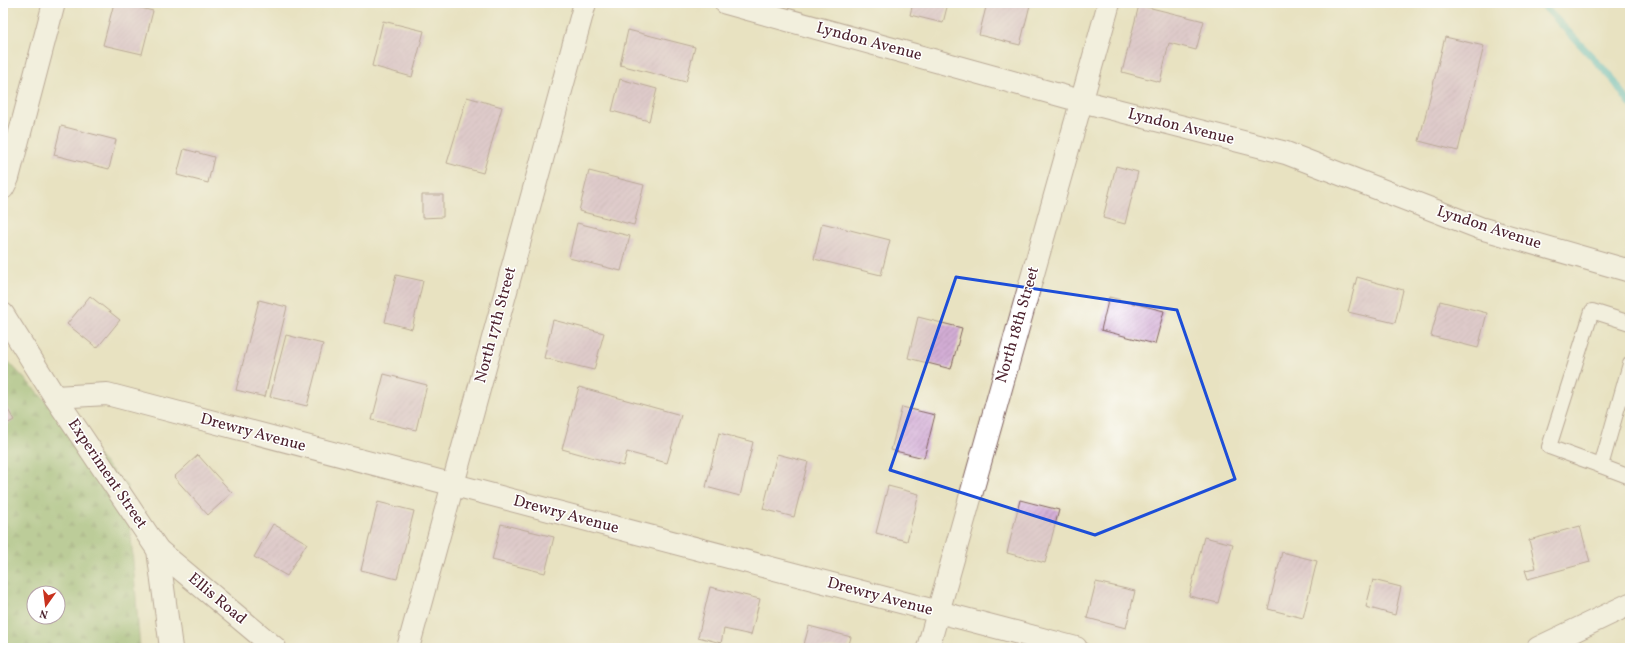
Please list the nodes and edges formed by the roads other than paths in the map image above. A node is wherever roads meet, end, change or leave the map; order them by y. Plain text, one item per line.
1 (54, 3) edge
2 (586, 3) edge
3 (726, 3) edge
4 (1109, 3) edge
5 (1081, 101) junction
6 (3, 188) edge
7 (1624, 264) edge
8 (3, 314) edge
9 (1630, 323) edge
10 (1630, 364) edge
11 (55, 397) junction
12 (1601, 466) junction
13 (1630, 477) edge
14 (452, 485) junction
15 (158, 550) junction
16 (1630, 604) edge
17 (939, 612) junction
18 (171, 648) edge
19 (275, 648) edge
20 (408, 648) edge
21 (928, 648) edge
22 (1076, 648) edge
23 (1538, 648) edge

1 - 6 street
2 - 14 street, North 17th Street
3 - 5 street, Lyndon Avenue
4 - 5 street, North 18th Street
5 - 7 street, Lyndon Avenue
5 - 17 street, North 18th Street
8 - 11 street, Experiment Street
9 - 12 lane
10 - 12 lane
11 - 14 street, Drewry Avenue
11 - 15 street, Experiment Street
12 - 13 lane
14 - 17 street, Drewry Avenue
14 - 20 street, North 17th Street
15 - 18 street, Experiment Street
15 - 19 street, Ellis Road
16 - 23 street
17 - 21 street, North 18th Street
17 - 22 street, Drewry Avenue

